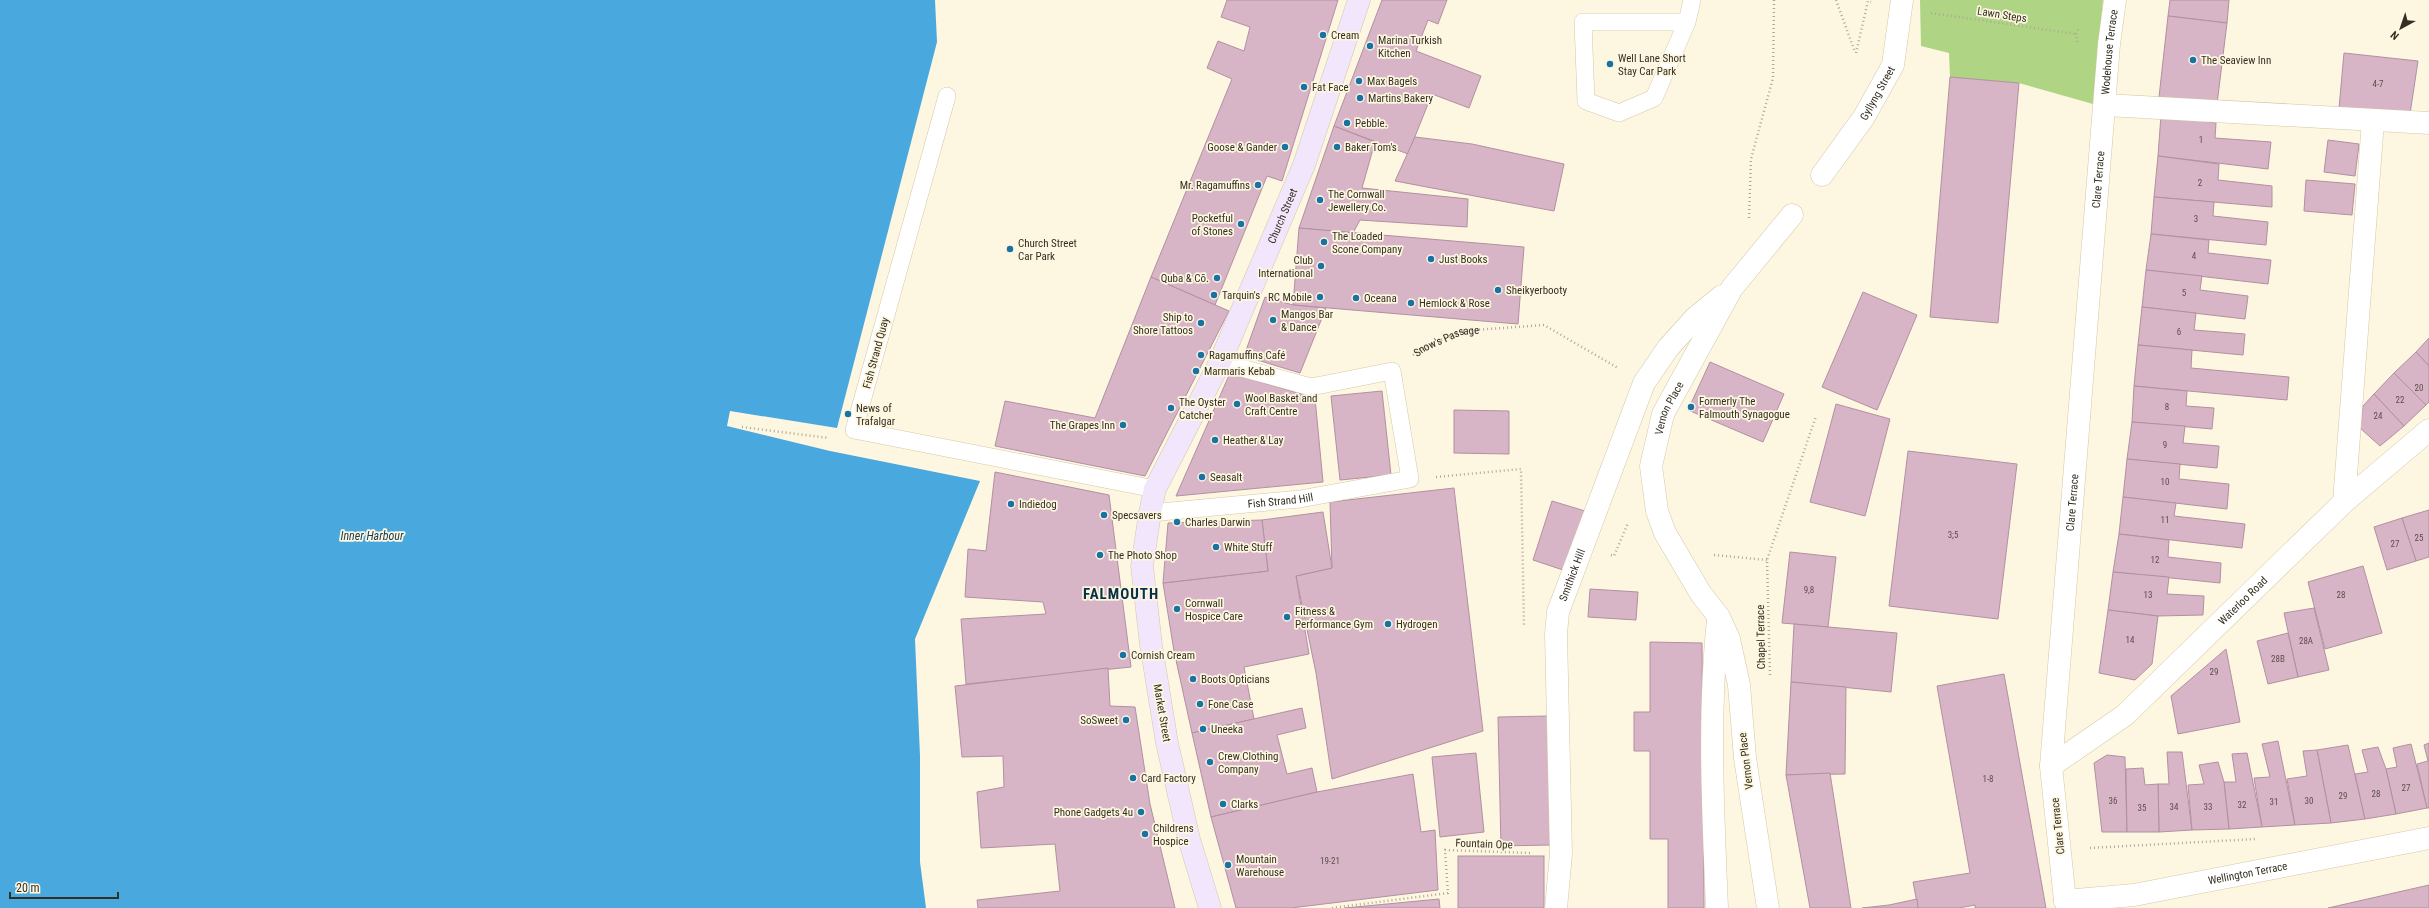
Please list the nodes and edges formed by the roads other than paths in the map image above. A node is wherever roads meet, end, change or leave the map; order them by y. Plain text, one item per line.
1 (1359, 0) edge
2 (1692, 0) edge
3 (2115, 0) edge
4 (1902, 4) edge
5 (1687, 22) junction
6 (947, 96) dead end
7 (2106, 105) junction
8 (2373, 121) junction
9 (2429, 123) edge
10 (1822, 175) dead end
11 (1792, 215) dead end
12 (1732, 288) junction
13 (1220, 362) junction
14 (2429, 430) edge
15 (1156, 489) junction
16 (2344, 502) junction
17 (1150, 513) junction
18 (1719, 617) junction
19 (2051, 766) junction
20 (2429, 838) edge
21 (2063, 904) edge
22 (1210, 908) edge
23 (1556, 908) edge
24 (1717, 908) edge
25 (1768, 908) edge

1 - 13 street, Church Street
2 - 5 lane
3 - 7 street, Wodehouse Terrace
4 - 10 street, Gyllyng Street
5 - 5 lane
6 - 15 lane, Fish Strand Quay
7 - 8 street
7 - 19 street, Clare Terrace
8 - 9 street
8 - 16 street
11 - 12 street, Vernon Place
12 - 18 street, Vernon Place
12 - 23 street, Smithick Hill
13 - 15 street, Church Street
13 - 17 lane, Fish Strand Hill
14 - 16 street, Waterloo Road
15 - 17 street, Church Street
16 - 19 street, Waterloo Road
17 - 22 street, Market Street
18 - 24 street
18 - 25 street, Vernon Place
19 - 21 street, Clare Terrace
20 - 21 street, Wellington Terrace

